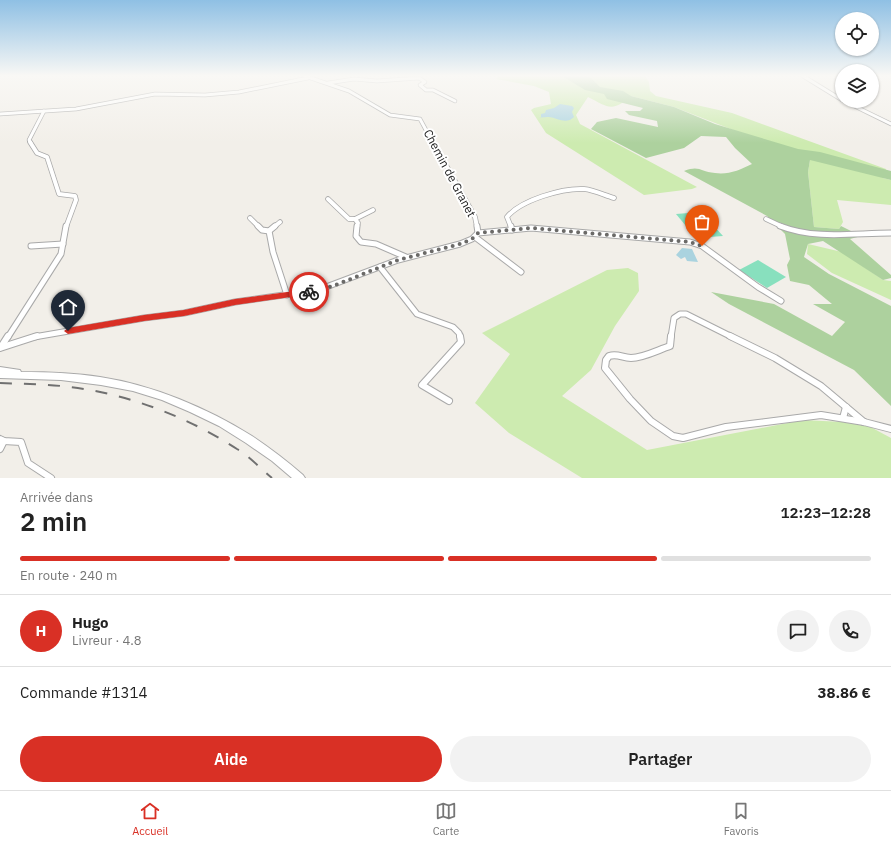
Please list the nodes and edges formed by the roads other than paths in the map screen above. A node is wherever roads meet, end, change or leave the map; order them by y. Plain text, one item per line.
1 (133, 98) edge
2 (362, 98) edge
3 (451, 98) edge
4 (455, 100) dead end
5 (857, 108) edge
6 (44, 111) junction
7 (0, 114) edge
8 (891, 124) edge
9 (614, 198) dead end
10 (328, 199) dead end
11 (373, 210) dead end
12 (250, 218) dead end
13 (355, 219) junction
14 (766, 219) dead end
15 (280, 222) dead end
16 (512, 230) junction
17 (269, 231) junction
18 (891, 233) edge
19 (477, 235) junction
20 (63, 244) junction
21 (31, 246) dead end
22 (406, 257) junction
23 (380, 267) junction
24 (521, 272) dead end
25 (286, 294) junction
26 (781, 301) dead end
27 (0, 347) edge
28 (0, 370) edge
29 (0, 375) edge
30 (46, 375) junction
31 (449, 401) dead end
32 (846, 407) junction
33 (843, 418) junction
34 (864, 422) junction
35 (891, 429) edge
36 (2, 440) edge
37 (0, 449) edge
38 (50, 477) edge
39 (300, 478) edge

1 - 6 street
2 - 19 street, Chemin de Granet
3 - 4 street
5 - 8 street
6 - 7 street
6 - 20 street
9 - 16 street
10 - 13 street
11 - 13 street
12 - 17 street
13 - 22 street
14 - 18 street
15 - 17 street
16 - 19 street, Chemin de Granet
16 - 26 street, Chemin de Granet
17 - 25 street
19 - 22 street, Chemin de Granet
19 - 24 street
20 - 21 street
20 - 27 street
22 - 23 street, Chemin de Granet
23 - 25 street, Chemin de Granet
23 - 31 street
25 - 27 street, Chemin de Granet
28 - 30 street
29 - 30 street
30 - 39 street
32 - 33 street
32 - 33 street
32 - 34 street
33 - 34 street
34 - 35 street
36 - 37 street
36 - 38 street

